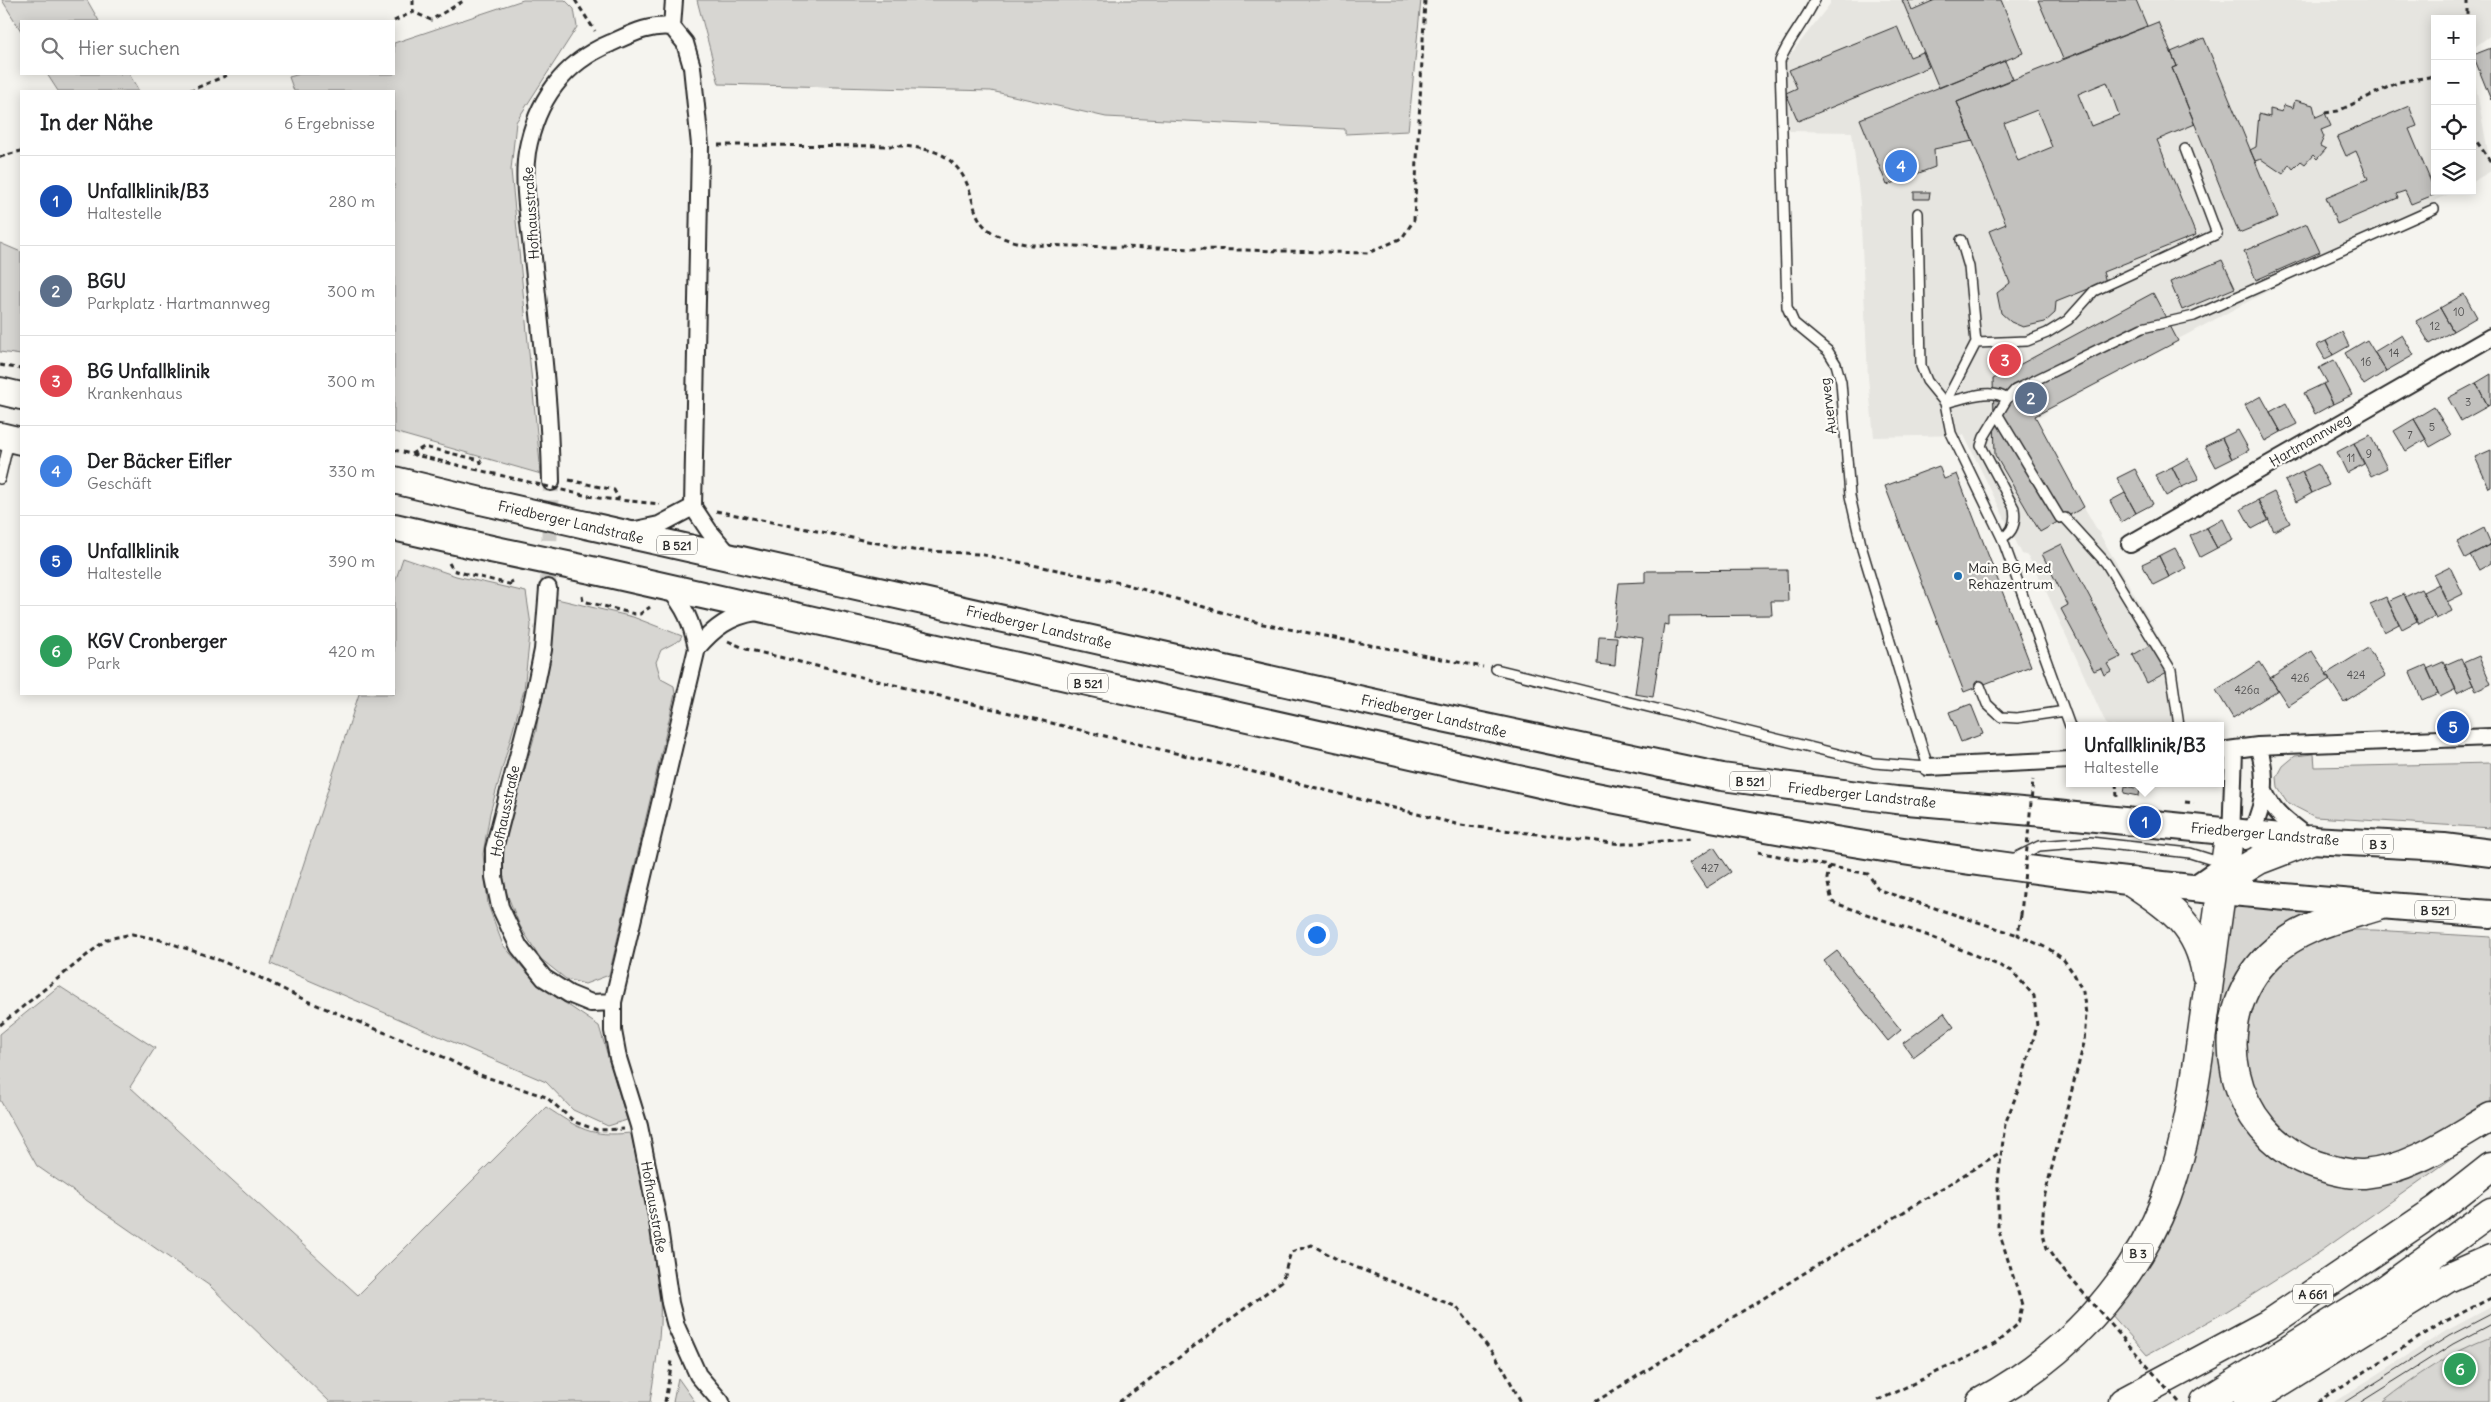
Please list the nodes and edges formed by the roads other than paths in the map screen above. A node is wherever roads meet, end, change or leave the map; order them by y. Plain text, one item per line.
1 (674, 0) edge
2 (1815, 0) edge
3 (672, 27) junction
4 (2185, 149) dead end
5 (2434, 208) dead end
6 (1918, 213) dead end
7 (1961, 240) dead end
8 (2491, 337) edge
9 (1976, 344) junction
10 (0, 391) edge
11 (20, 396) edge
12 (2007, 399) junction
13 (1945, 402) junction
14 (1998, 415) junction
15 (10, 439) edge
16 (0, 479) edge
17 (395, 480) edge
18 (551, 482) tunnel mouth
19 (693, 507) junction
20 (395, 527) edge
21 (623, 533) junction
22 (2002, 538) junction
23 (2130, 544) dead end
24 (731, 557) junction
25 (668, 587) junction
26 (548, 588) tunnel mouth
27 (765, 610) junction
28 (696, 648) junction
29 (1496, 669) road end
30 (1980, 686) dead end
31 (2065, 711) junction
32 (2069, 722) edge
33 (2178, 722) edge
34 (2491, 737) edge
35 (2258, 746) junction
36 (2227, 751) edge
37 (2066, 760) edge
38 (1928, 767) junction
39 (2264, 791) junction
40 (2311, 840) junction
41 (2237, 850) junction
42 (2491, 853) edge
43 (1999, 866) junction
44 (2132, 882) junction
45 (2188, 888) junction
46 (2222, 892) junction
47 (2287, 898) junction
48 (2379, 906) junction
49 (2491, 914) edge
50 (2208, 985) junction
51 (613, 1002) junction
52 (2491, 1117) edge
53 (2491, 1167) edge
54 (2491, 1212) edge
55 (2491, 1259) edge
56 (721, 1402) edge
57 (1981, 1402) edge
58 (2123, 1402) edge
59 (2205, 1402) edge
60 (2248, 1402) edge

1 - 3 street
2 - 38 lane, Auerweg
3 - 18 street, Hofhausstraße
3 - 19 street
4 - 9 lane
5 - 12 lane
6 - 13 lane
7 - 9 lane
8 - 23 street, Hartmannweg
9 - 13 lane
10 - 11 main road
12 - 13 lane
12 - 14 lane
13 - 22 lane
14 - 22 lane
14 - 33 lane
15 - 16 lane
17 - 21 main road, Friedberger Landstraße / B 521, bridge
19 - 21 street
19 - 24 street
20 - 25 main road, B 521, bridge
21 - 24 main road, Friedberger Landstraße / B 521
22 - 31 lane
24 - 41 main road, Friedberger Landstraße / B 521
25 - 27 main road, B 521
25 - 28 street, Hofhausstraße
26 - 51 street, Hofhausstraße
27 - 28 street, Hofhausstraße
27 - 43 main road, B 521
28 - 51 street, Hofhausstraße
29 - 38 lane
30 - 31 lane
31 - 32 lane
34 - 35 street
35 - 36 street
35 - 39 street
36 - 41 street
37 - 38 street
39 - 40 street
39 - 41 street
40 - 41 main road, Friedberger Landstraße / B 521
40 - 41 highway, B 3
40 - 42 main road, Friedberger Landstraße / B 3
41 - 43 lane
41 - 45 street
41 - 46 highway
41 - 47 street
43 - 44 main road, B 521
44 - 45 main road, B 521
44 - 50 highway
45 - 46 main road, B 521
46 - 47 main road, B 521
46 - 50 highway
47 - 48 main road, B 521
48 - 49 main road, B 521
48 - 52 highway
50 - 57 highway, B 3
51 - 56 street, Hofhausstraße
53 - 58 highway, A 661
54 - 59 highway, A 661
55 - 60 highway

